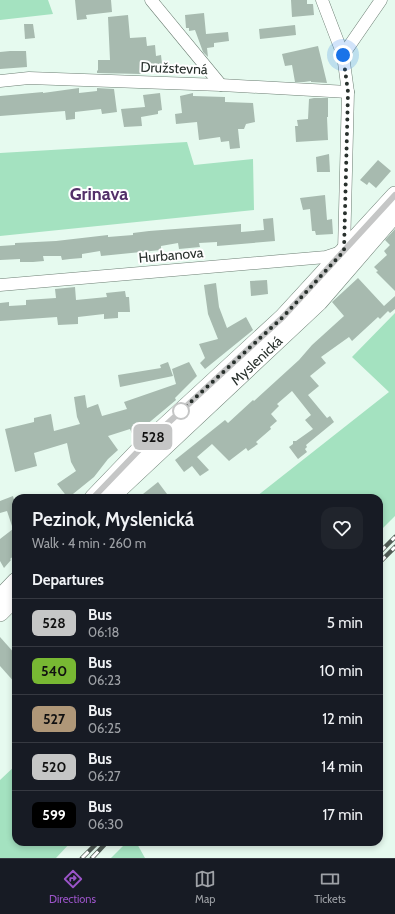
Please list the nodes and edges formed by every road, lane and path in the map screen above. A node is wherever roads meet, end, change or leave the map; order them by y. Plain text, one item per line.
1 (151, 0) edge
2 (322, 0) edge
3 (381, 0) edge
4 (343, 55) junction
5 (0, 81) edge
6 (221, 85) junction
7 (348, 92) junction
8 (395, 195) edge
9 (395, 214) edge
10 (344, 251) junction
11 (0, 285) edge
12 (97, 494) edge
13 (114, 494) edge
14 (12, 585) edge
15 (0, 598) edge
16 (12, 601) edge
17 (0, 613) edge

1 - 6 street
2 - 4 street
3 - 4 street
4 - 7 street
5 - 6 street, Družstevná
6 - 7 street, Družstevná
7 - 10 street
8 - 10 main road, Myslenická
9 - 13 main road, Myslenická
10 - 11 street, Hurbanova
10 - 12 main road, Myslenická
14 - 15 main road
16 - 17 main road

